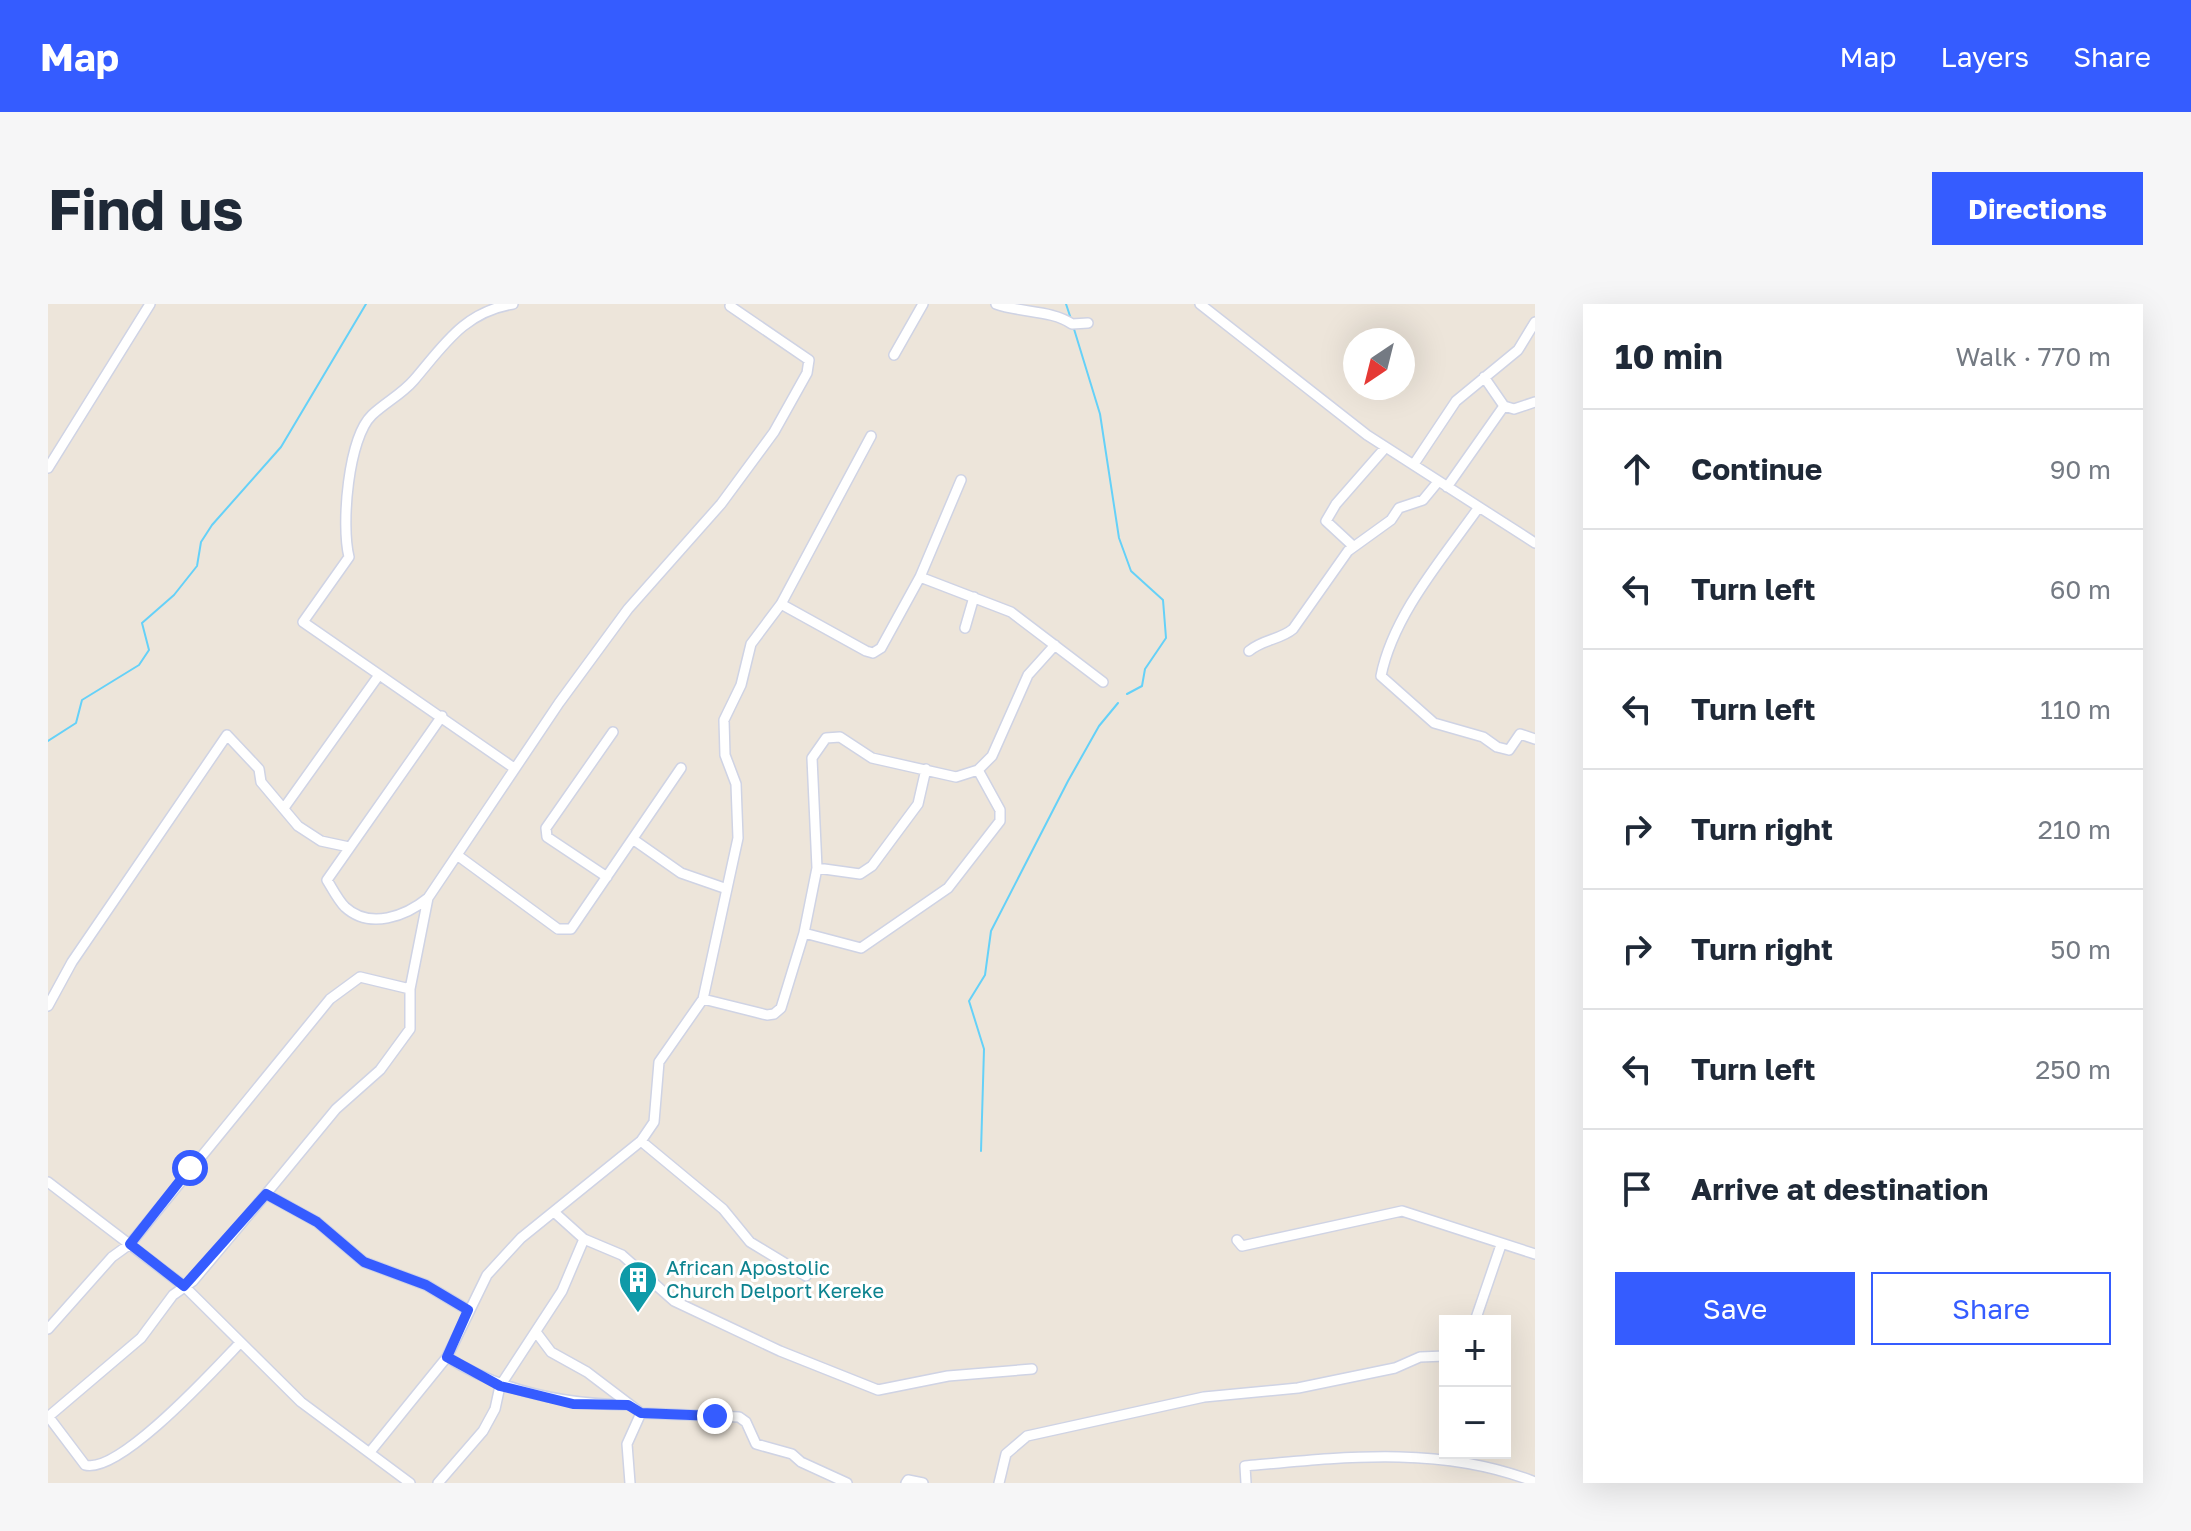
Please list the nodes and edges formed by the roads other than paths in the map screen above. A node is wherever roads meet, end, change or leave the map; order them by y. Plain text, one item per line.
1 (150, 304) edge
2 (513, 304) edge
3 (923, 304) edge
4 (996, 304) edge
5 (1200, 304) edge
6 (730, 306) dead end
7 (1535, 322) edge
8 (1088, 323) dead end
9 (894, 355) dead end
10 (1484, 377) junction
11 (1535, 402) edge
12 (1504, 406) junction
13 (871, 436) dead end
14 (1385, 448) junction
15 (1414, 464) junction
16 (49, 466) edge
17 (961, 480) dead end
18 (1437, 483) junction
19 (1447, 487) junction
20 (1479, 507) junction
21 (1535, 543) edge
22 (1353, 546) junction
23 (920, 577) junction
24 (974, 597) junction
25 (781, 604) junction
26 (965, 628) dead end
27 (1055, 645) junction
28 (1249, 651) dead end
29 (379, 675) junction
30 (1103, 682) dead end
31 (442, 716) junction
32 (613, 732) dead end
33 (1535, 739) edge
34 (514, 768) junction
35 (681, 768) dead end
36 (926, 769) junction
37 (978, 770) junction
38 (284, 808) junction
39 (634, 840) junction
40 (349, 847) junction
41 (457, 855) junction
42 (817, 868) junction
43 (607, 877) junction
44 (727, 889) junction
45 (428, 898) junction
46 (804, 933) junction
47 (410, 989) junction
48 (703, 999) junction
49 (48, 1006) edge
50 (641, 1141) junction
51 (48, 1182) edge
52 (266, 1194) junction
53 (554, 1212) junction
54 (584, 1239) junction
55 (1237, 1240) dead end
56 (130, 1244) junction
57 (1501, 1245) junction
58 (1535, 1254) edge
59 (806, 1276) dead end
60 (184, 1286) junction
61 (468, 1310) junction
62 (1477, 1315) edge
63 (48, 1329) edge
64 (536, 1332) junction
65 (240, 1343) junction
66 (1439, 1356) edge
67 (447, 1357) junction
68 (1032, 1369) dead end
69 (500, 1386) junction
70 (628, 1405) junction
71 (641, 1413) junction
72 (48, 1417) edge
73 (370, 1452) junction
74 (1535, 1482) edge
75 (410, 1483) edge
76 (438, 1483) edge
77 (630, 1483) edge
78 (847, 1483) edge
79 (906, 1483) edge
80 (923, 1483) edge
81 (999, 1483) edge
82 (1246, 1483) edge

1 - 16 street
2 - 29 street
3 - 9 street
4 - 8 street
5 - 14 street
6 - 34 street
7 - 10 street
10 - 12 street
10 - 15 street
11 - 12 street
12 - 19 street
13 - 25 street
14 - 15 street
14 - 22 street
15 - 18 street
17 - 23 street
18 - 19 street
18 - 22 street
19 - 20 street
20 - 21 street
20 - 33 street
22 - 28 street
23 - 24 street
23 - 25 street
24 - 26 street
24 - 27 street
25 - 44 street
27 - 30 street
27 - 37 street
29 - 31 street
29 - 38 street
31 - 34 street
31 - 40 street
32 - 43 street
34 - 41 street
35 - 39 street
36 - 37 street
36 - 42 street
36 - 42 street
37 - 46 street
38 - 40 street
38 - 49 street
39 - 43 street
39 - 44 street
40 - 45 street
41 - 43 street
41 - 45 street
42 - 46 street
44 - 48 street
45 - 47 street
46 - 48 street
47 - 52 street
47 - 56 street
48 - 50 street
50 - 53 street
50 - 59 street
51 - 56 street
52 - 60 street
52 - 61 street
53 - 54 street
53 - 61 street
54 - 64 street
54 - 68 street
55 - 57 street
56 - 60 street
56 - 63 street
57 - 58 street
57 - 62 street
60 - 65 street
60 - 72 street
61 - 67 street
64 - 69 street
64 - 70 street
65 - 72 street
65 - 73 street
66 - 81 street
67 - 69 street
67 - 73 street
69 - 70 street
69 - 76 street
70 - 71 street
71 - 77 street
71 - 78 street
73 - 75 street
74 - 82 street
79 - 80 street

